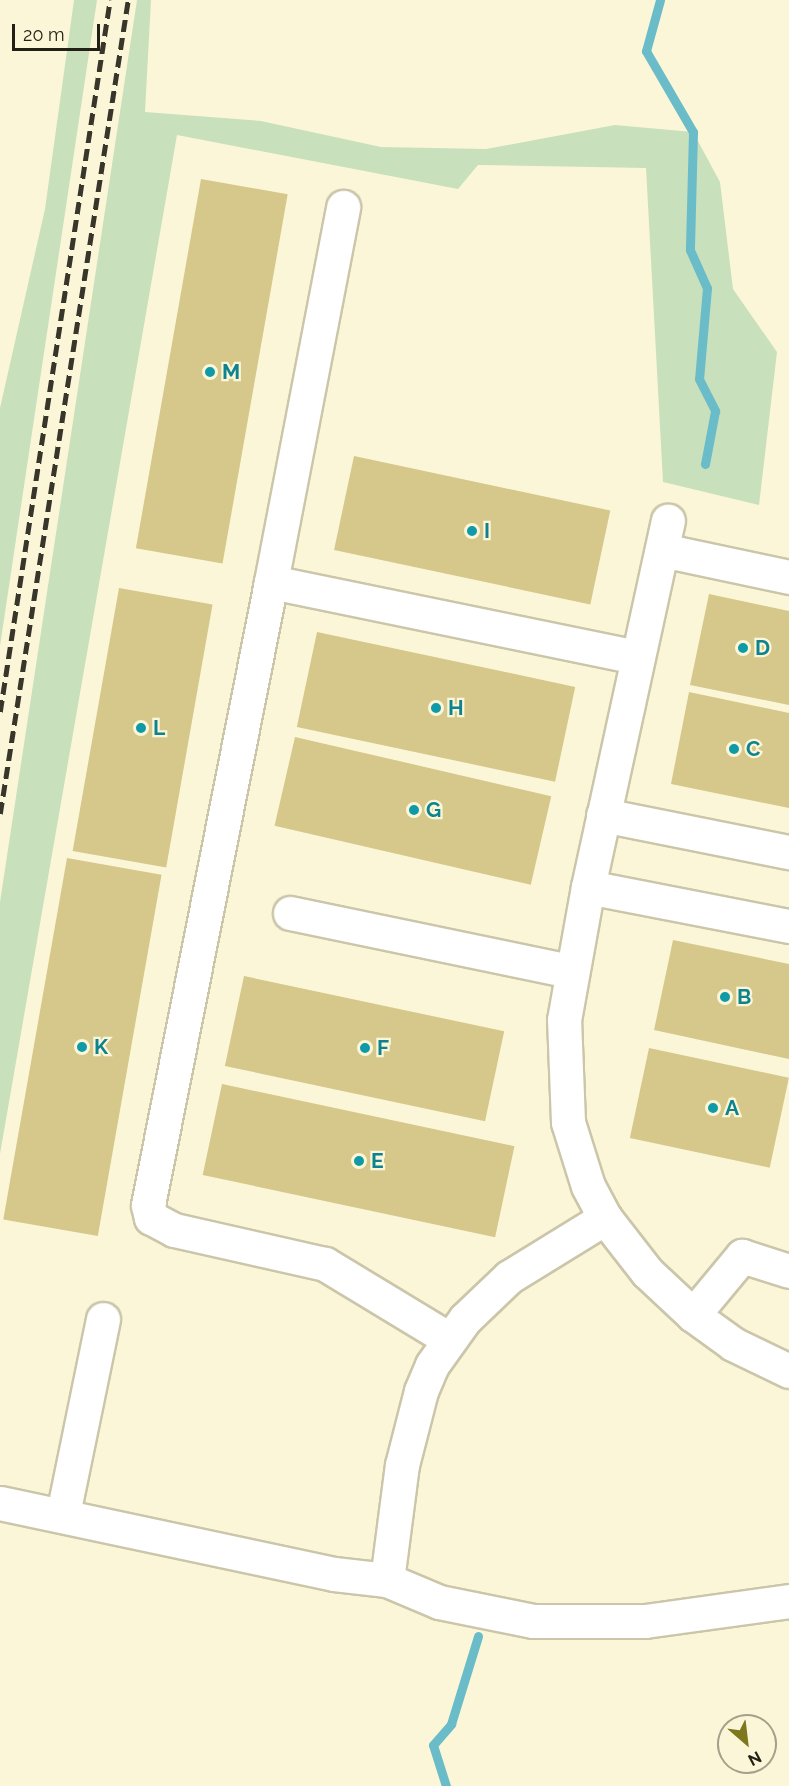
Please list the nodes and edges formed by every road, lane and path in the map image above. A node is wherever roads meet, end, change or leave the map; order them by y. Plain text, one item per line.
1 (343, 207) dead end
2 (789, 577) edge
3 (271, 582) junction
4 (637, 657) junction
5 (603, 815) junction
6 (789, 852) edge
7 (588, 887) junction
8 (290, 913) dead end
9 (789, 926) edge
10 (571, 971) junction
11 (605, 1218) junction
12 (789, 1271) edge
13 (693, 1315) junction
14 (103, 1319) dead end
15 (449, 1339) junction
16 (789, 1371) edge
17 (0, 1503) edge
18 (63, 1514) junction
19 (387, 1580) junction
20 (789, 1601) edge

1 - 3 street
2 - 4 street
3 - 4 street
3 - 15 street
4 - 5 street
5 - 6 street
5 - 7 street
7 - 9 street
7 - 10 street
8 - 10 street
10 - 11 street
11 - 13 street
11 - 15 street
12 - 13 street
13 - 16 street
14 - 18 street
15 - 19 street
17 - 18 street
18 - 19 street
19 - 20 street

